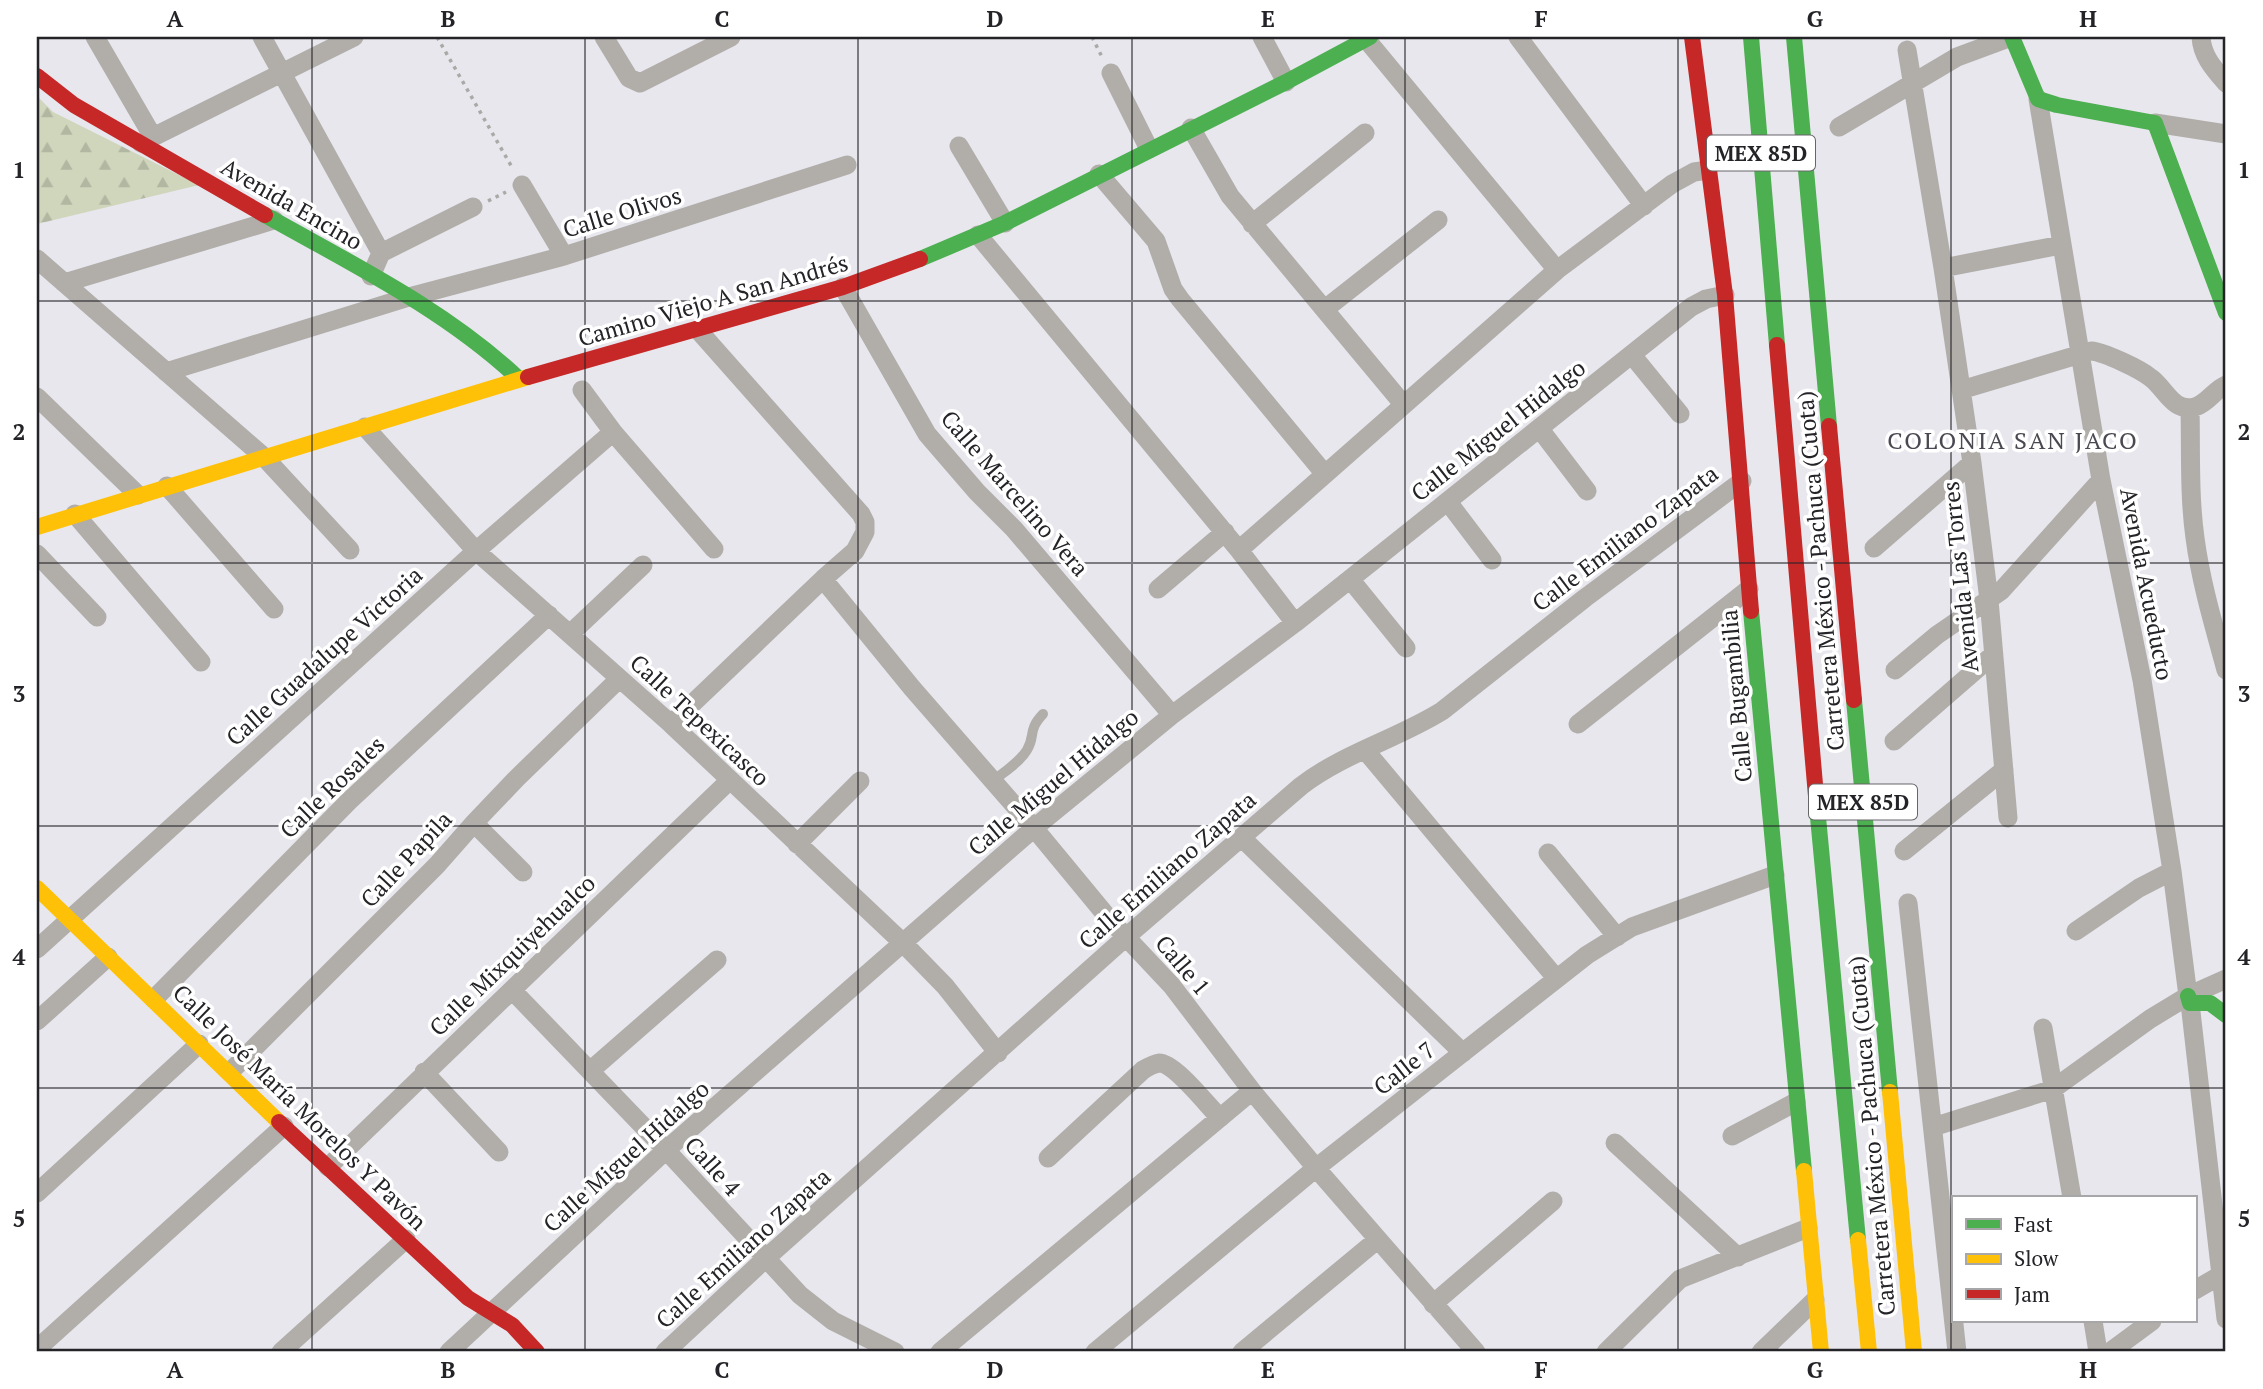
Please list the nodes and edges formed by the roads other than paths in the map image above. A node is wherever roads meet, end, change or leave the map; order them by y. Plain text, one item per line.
1 (96, 37) edge
2 (262, 37) edge
3 (354, 37) edge
4 (604, 37) edge
5 (731, 37) edge
6 (1262, 37) edge
7 (1518, 37) edge
8 (1692, 37) edge
9 (1751, 37) edge
10 (1794, 37) edge
11 (2011, 37) edge
12 (2201, 37) edge
13 (1368, 38) edge
14 (1907, 50) dead end
15 (282, 73) junction
16 (1111, 73) road end
17 (37, 76) edge
18 (1286, 82) junction
19 (2226, 83) edge
20 (1914, 84) junction
21 (2038, 99) junction
22 (2155, 122) junction
23 (1839, 127) dead end
24 (1191, 128) junction
25 (1365, 133) dead end
26 (2226, 134) edge
27 (147, 140) junction
28 (959, 146) dead end
29 (1149, 149) junction
30 (847, 165) dead end
31 (1708, 170) junction
32 (1099, 174) junction
33 (522, 185) road end
34 (1644, 206) junction
35 (473, 207) road end
36 (274, 220) junction
37 (1438, 220) dead end
38 (1006, 223) junction
39 (1252, 224) junction
40 (978, 236) junction
41 (2062, 245) junction
42 (381, 253) junction
43 (564, 256) junction
44 (37, 259) edge
45 (1943, 268) junction
46 (1557, 270) junction
47 (371, 276) junction
48 (64, 283) junction
49 (843, 287) junction
50 (1724, 295) junction
51 (409, 297) junction
52 (1325, 309) junction
53 (2226, 313) edge
54 (698, 330) junction
55 (2080, 354) junction
56 (1632, 355) junction
57 (166, 372) junction
58 (519, 379) junction
59 (2226, 385) edge
60 (582, 390) dead end
61 (1961, 390) junction
62 (37, 397) edge
63 (1403, 404) junction
64 (2190, 408) junction
65 (1680, 414) dead end
66 (365, 426) junction
67 (1539, 428) junction
68 (613, 432) junction
69 (264, 457) junction
70 (1972, 463) junction
71 (1324, 473) junction
72 (2101, 480) junction
73 (1742, 481) junction
74 (167, 486) junction
75 (1587, 491) dead end
76 (138, 495) junction
77 (1448, 502) junction
78 (75, 514) junction
79 (37, 527) edge
80 (1225, 532) junction
81 (1874, 548) dead end
82 (350, 550) dead end
83 (714, 550) dead end
84 (1239, 550) junction
85 (476, 551) junction
86 (37, 554) edge
87 (1492, 560) dead end
88 (643, 565) dead end
89 (822, 579) junction
90 (1350, 579) junction
91 (1158, 589) dead end
92 (1749, 589) junction
93 (1989, 600) junction
94 (274, 609) dead end
95 (549, 615) junction
96 (97, 617) dead end
97 (1295, 623) junction
98 (570, 635) junction
99 (1406, 648) dead end
100 (1993, 655) junction
101 (201, 662) dead end
102 (1895, 670) dead end
103 (2226, 670) edge
104 (619, 679) junction
105 (1043, 713) dead end
106 (1172, 715) junction
107 (671, 724) junction
108 (1578, 724) dead end
109 (1894, 741) dead end
110 (1365, 750) junction
111 (2004, 770) junction
112 (730, 780) junction
113 (860, 781) dead end
114 (993, 781) junction
115 (2008, 818) dead end
116 (474, 823) junction
117 (1034, 828) junction
118 (1242, 838) junction
119 (797, 844) junction
120 (1904, 851) dead end
121 (1548, 853) dead end
122 (2172, 871) junction
123 (523, 872) dead end
124 (1775, 875) junction
125 (37, 888) edge
126 (1908, 903) dead end
127 (70, 920) junction
128 (2076, 931) dead end
129 (1126, 937) junction
130 (1617, 937) junction
131 (903, 943) junction
132 (37, 948) edge
133 (108, 957) junction
134 (717, 960) dead end
135 (1556, 978) junction
136 (2226, 979) edge
137 (512, 990) junction
138 (154, 999) junction
139 (2189, 999) junction
140 (2226, 1015) edge
141 (37, 1021) edge
142 (2043, 1028) dead end
143 (199, 1044) junction
144 (998, 1053) junction
145 (1463, 1053) junction
146 (590, 1071) junction
147 (230, 1072) junction
148 (424, 1072) junction
149 (2053, 1089) junction
150 (1252, 1091) junction
151 (1796, 1102) junction
152 (1220, 1118) junction
153 (284, 1126) junction
154 (1933, 1127) junction
155 (1732, 1136) dead end
156 (1615, 1143) dead end
157 (666, 1150) junction
158 (499, 1152) dead end
159 (1048, 1158) dead end
160 (328, 1167) junction
161 (1316, 1168) junction
162 (37, 1193) edge
163 (2072, 1196) edge
164 (1553, 1200) dead end
165 (1808, 1228) junction
166 (406, 1239) junction
167 (1377, 1240) junction
168 (1738, 1257) junction
169 (765, 1259) junction
170 (2224, 1273) edge
171 (2196, 1289) edge
172 (1815, 1300) junction
173 (1433, 1304) junction
174 (491, 1312) junction
175 (1952, 1313) edge
176 (2226, 1319) edge
177 (1953, 1322) edge
178 (2093, 1322) edge
179 (2151, 1322) edge
180 (37, 1349) edge
181 (281, 1352) edge
182 (449, 1352) edge
183 (537, 1352) edge
184 (665, 1352) edge
185 (895, 1352) edge
186 (940, 1352) edge
187 (1095, 1352) edge
188 (1242, 1352) edge
189 (1476, 1352) edge
190 (1606, 1352) edge
191 (1760, 1352) edge
192 (1821, 1352) edge
193 (1869, 1352) edge
194 (1913, 1352) edge
195 (1956, 1352) edge
196 (2098, 1352) edge
197 (2110, 1352) edge

1 - 27 street
2 - 15 street
3 - 15 street
4 - 5 street
6 - 18 street
7 - 34 street
8 - 31 main road, Calle Bugambilia
9 - 193 main road, Carretera México - Pachuca (Cuota) / MEX 85D
10 - 194 main road, Carretera México - Pachuca (Cuota) / MEX 85D
11 - 20 street
11 - 21 main road
12 - 19 street
13 - 18 main road, Camino Viejo A San Andrés
13 - 46 street
14 - 20 street, Avenida Las Torres
15 - 27 street
15 - 42 street
16 - 29 street
17 - 27 main road, Avenida Encino
18 - 24 main road, Camino Viejo A San Andrés
20 - 23 street
20 - 45 street, Avenida Las Torres
21 - 22 main road
21 - 41 street, Avenida Acueducto
22 - 26 street
22 - 53 main road
24 - 29 main road, Camino Viejo A San Andrés
24 - 39 street
25 - 39 street
27 - 36 main road, Avenida Encino
28 - 38 street
29 - 32 main road, Camino Viejo A San Andrés
30 - 43 street, Calle Olivos
31 - 34 street
31 - 50 main road, Calle Bugambilia
32 - 38 main road, Camino Viejo A San Andrés
32 - 71 street
33 - 43 street
34 - 46 street
35 - 42 street
36 - 47 main road, Avenida Encino
36 - 48 street
37 - 52 street
38 - 40 main road, Camino Viejo A San Andrés
39 - 52 street
40 - 49 main road, Camino Viejo A San Andrés
40 - 80 street
41 - 45 street
41 - 55 street, Avenida Acueducto
42 - 47 street
43 - 51 street, Calle Olivos
44 - 48 street
45 - 61 street, Avenida Las Torres
46 - 63 street
47 - 51 main road, Avenida Encino
48 - 57 street
49 - 54 main road, Camino Viejo A San Andrés
49 - 106 street, Calle Marcelino Vera
50 - 56 street, Calle Miguel Hidalgo
50 - 73 main road, Calle Bugambilia
51 - 57 street, Calle Olivos
51 - 58 main road, Avenida Encino
52 - 63 street
54 - 58 main road, Camino Viejo A San Andrés
54 - 89 street
55 - 61 street
55 - 64 street
55 - 72 street, Avenida Acueducto
56 - 65 street
56 - 67 street, Calle Miguel Hidalgo
57 - 69 street
58 - 66 main road, Camino Viejo A San Andrés
59 - 64 street
60 - 68 street
61 - 70 street, Avenida Las Torres
62 - 76 street
63 - 71 street
64 - 103 street
66 - 69 main road, Camino Viejo A San Andrés
66 - 85 street, Calle Tepexicasco
67 - 75 street
67 - 77 street, Calle Miguel Hidalgo
68 - 83 street
68 - 85 street, Calle Guadalupe Victoria
69 - 74 main road, Camino Viejo A San Andrés
69 - 82 street
70 - 81 street
70 - 93 street, Avenida Las Torres
71 - 84 street
72 - 93 street
72 - 122 street, Avenida Acueducto
73 - 92 main road, Calle Bugambilia
73 - 110 street, Calle Emiliano Zapata
74 - 76 main road, Camino Viejo A San Andrés
74 - 94 street
76 - 78 main road, Camino Viejo A San Andrés
77 - 87 street
77 - 90 street, Calle Miguel Hidalgo
78 - 79 main road, Camino Viejo A San Andrés
78 - 101 street
80 - 84 street
80 - 91 street
84 - 97 street
85 - 95 street, Calle Tepexicasco
85 - 127 street, Calle Guadalupe Victoria
86 - 96 street
88 - 98 street
89 - 107 street
89 - 114 street, Calle 1
90 - 97 street, Calle Miguel Hidalgo
90 - 99 street
92 - 108 street
92 - 124 main road, Calle Bugambilia
93 - 100 street, Avenida Las Torres
93 - 102 street
95 - 98 street, Calle Tepexicasco
95 - 138 street, Calle Rosales
97 - 106 street, Calle Miguel Hidalgo
98 - 104 street, Calle Tepexicasco
100 - 109 street
100 - 111 street, Avenida Las Torres
104 - 107 street, Calle Tepexicasco
104 - 116 street, Calle Papila
105 - 114 lane
106 - 117 street, Calle Miguel Hidalgo
107 - 112 street, Calle Tepexicasco
110 - 118 street, Calle Emiliano Zapata
110 - 135 street
111 - 115 street, Avenida Las Torres
111 - 120 street
112 - 119 street, Calle Tepexicasco
112 - 137 street, Calle Mixquiyehualco
113 - 119 street
114 - 117 street, Calle 1
116 - 123 street
116 - 147 street, Calle Papila
117 - 129 street, Calle 1
117 - 131 street, Calle Miguel Hidalgo
118 - 129 street, Calle Emiliano Zapata
118 - 145 street
119 - 131 street, Calle Tepexicasco
121 - 130 street
122 - 128 street
122 - 139 street, Avenida Acueducto
124 - 130 street, Calle 7
124 - 151 main road, Calle Bugambilia
125 - 127 main road, Calle José María Morelos Y Pavón
126 - 154 street
127 - 132 street, Calle Guadalupe Victoria
127 - 133 main road, Calle José María Morelos Y Pavón
129 - 144 street, Calle Emiliano Zapata
129 - 150 street, Calle 1
130 - 135 street, Calle 7
131 - 144 street, Calle Tepexicasco
131 - 157 street, Calle Miguel Hidalgo
133 - 138 main road, Calle José María Morelos Y Pavón
133 - 141 street
134 - 146 street
135 - 145 street, Calle 7
136 - 139 street
137 - 146 street, Calle 4
137 - 148 street, Calle Mixquiyehualco
138 - 143 main road, Calle José María Morelos Y Pavón
139 - 140 main road
139 - 149 street
139 - 170 street, Avenida Acueducto
142 - 149 street
143 - 147 main road, Calle José María Morelos Y Pavón
143 - 162 street
144 - 169 street, Calle Emiliano Zapata
145 - 161 street, Calle 7
146 - 157 street, Calle 4
147 - 153 main road, Calle José María Morelos Y Pavón
148 - 158 street
148 - 160 street, Calle Mixquiyehualco
149 - 154 street
149 - 163 street
150 - 152 street
150 - 161 street, Calle 1
151 - 155 street
151 - 165 main road, Calle Bugambilia
152 - 159 street
152 - 186 street
153 - 160 main road, Calle José María Morelos Y Pavón
153 - 180 street
154 - 175 street
156 - 168 street
157 - 169 street, Calle 4
157 - 174 street, Calle Miguel Hidalgo
160 - 166 main road, Calle José María Morelos Y Pavón
161 - 167 street, Calle 1
161 - 187 street, Calle 7
164 - 173 street
165 - 168 street
165 - 172 main road, Calle Bugambilia
166 - 174 main road, Calle José María Morelos Y Pavón
166 - 181 street
167 - 173 street, Calle 1
167 - 188 street
168 - 190 street
169 - 184 street, Calle Emiliano Zapata
169 - 185 street, Calle 4
170 - 171 street
170 - 176 street, Avenida Acueducto
172 - 191 street
172 - 192 main road, Calle Bugambilia
173 - 189 street, Calle 1
174 - 182 street, Calle Miguel Hidalgo
174 - 183 main road, Calle José María Morelos Y Pavón
177 - 195 street
178 - 196 street
179 - 197 street

